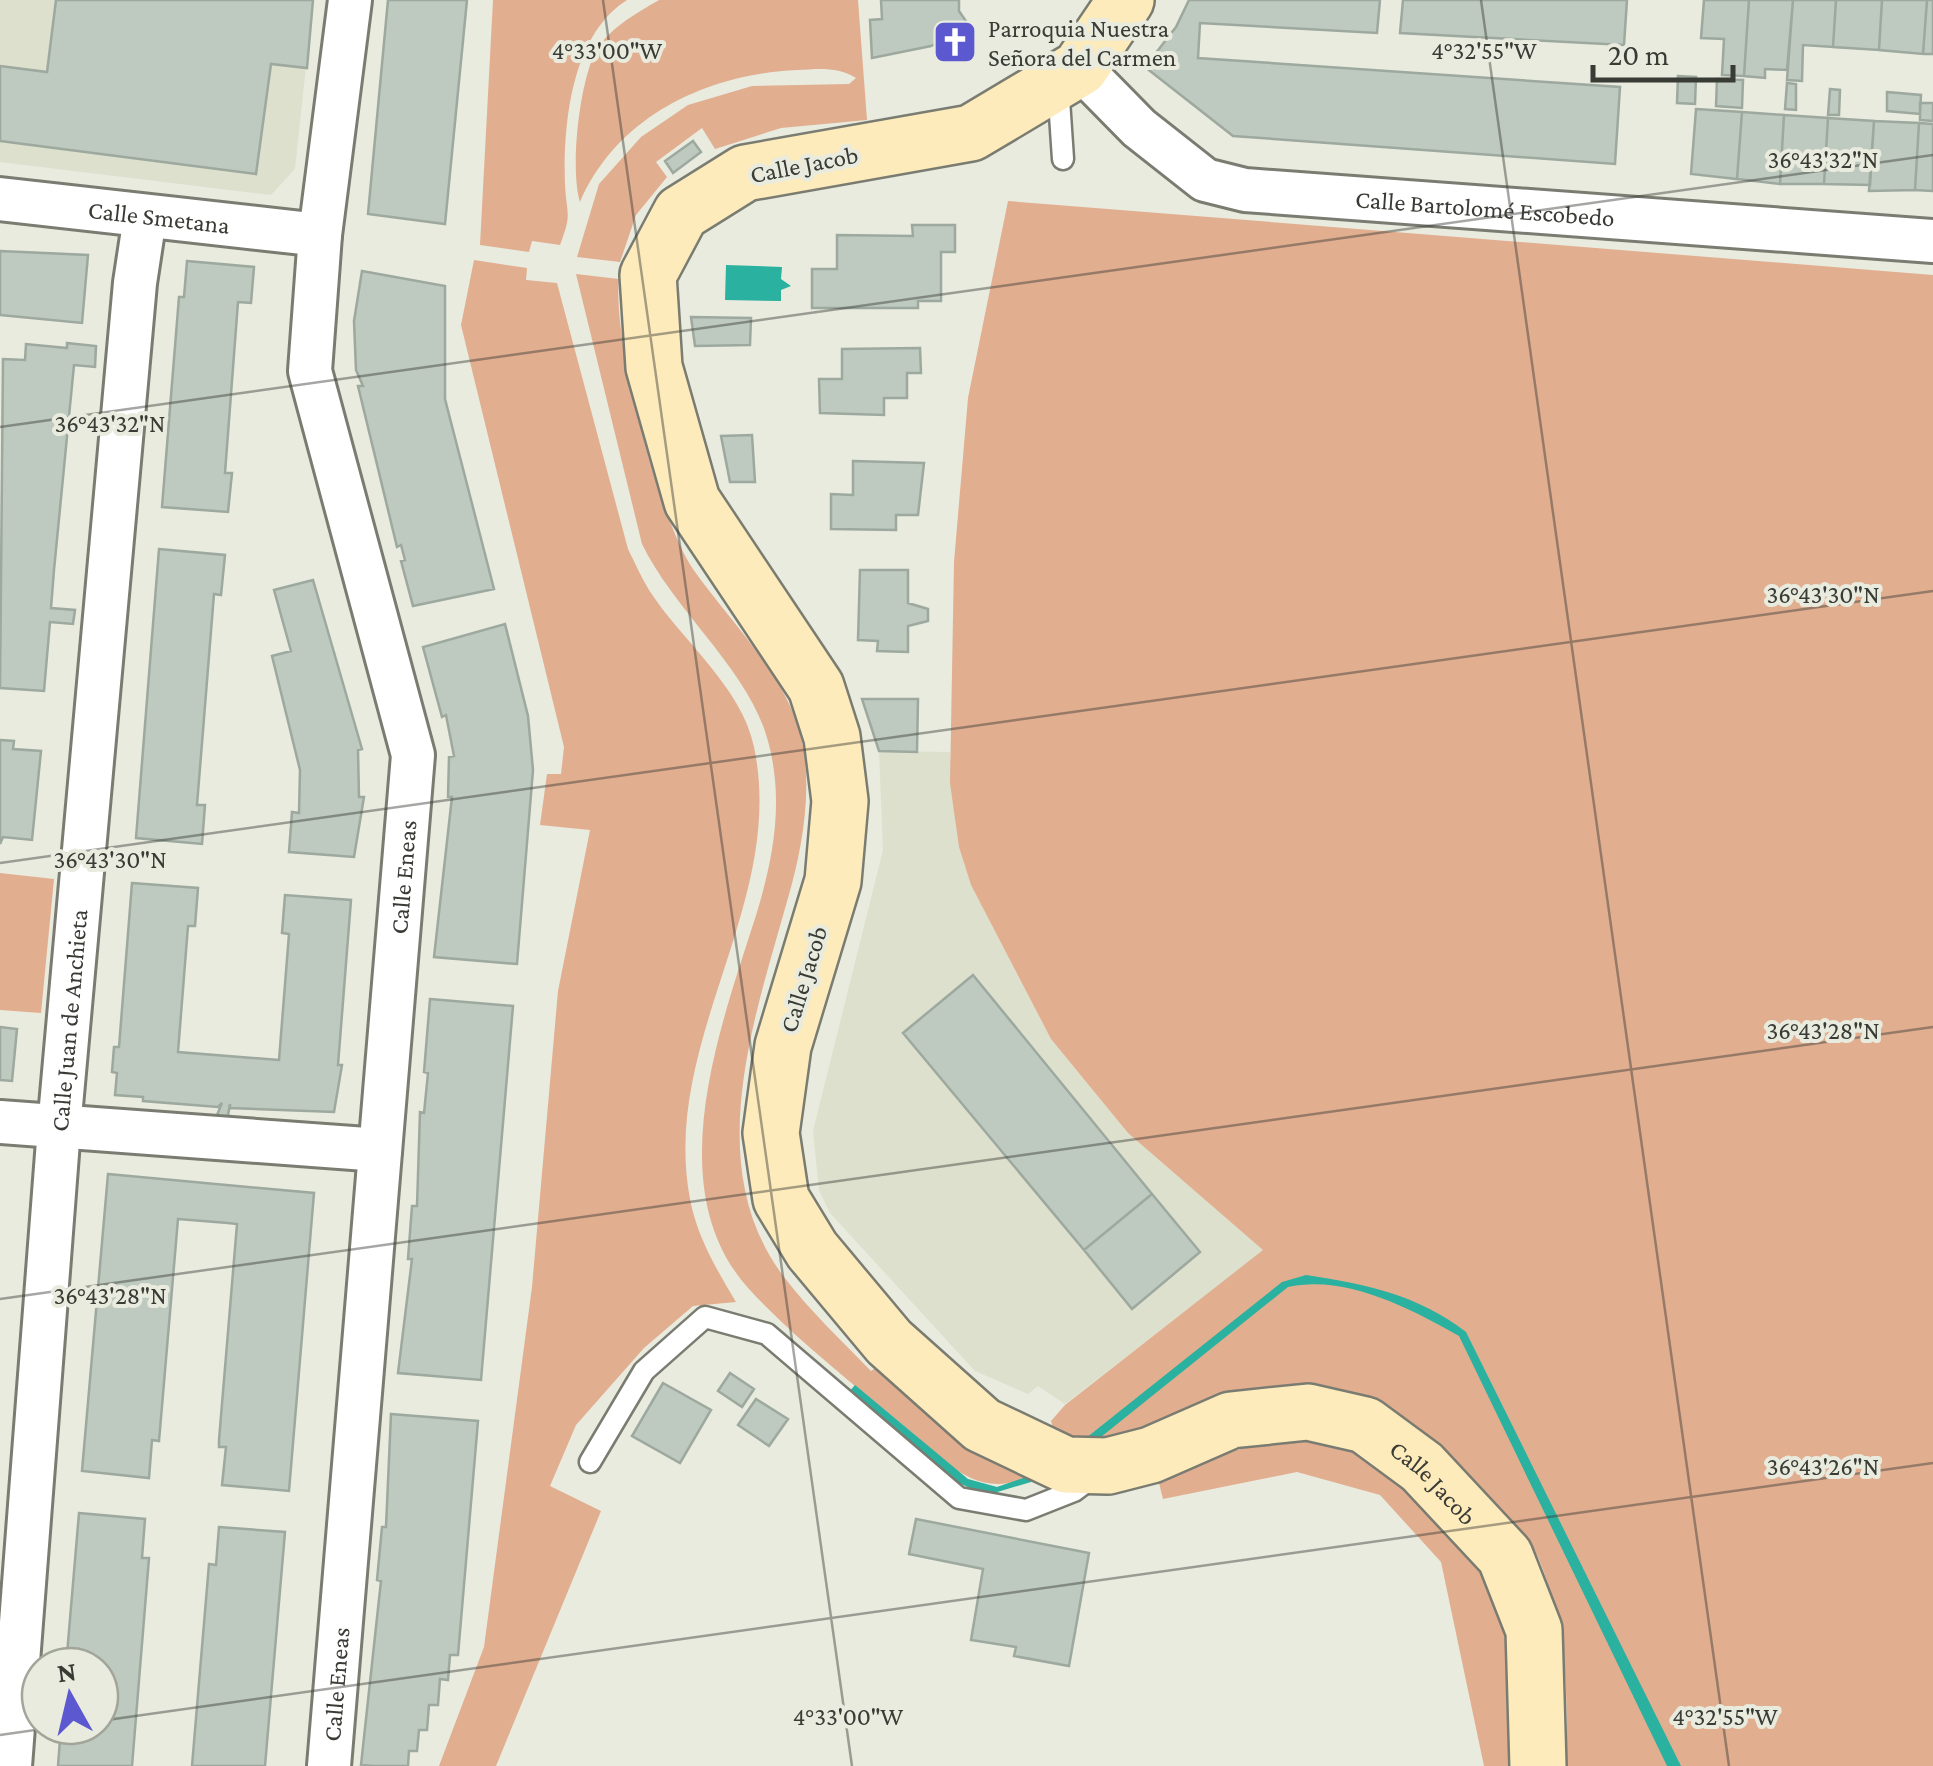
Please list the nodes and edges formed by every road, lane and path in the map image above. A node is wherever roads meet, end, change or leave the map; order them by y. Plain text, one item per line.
1 (350, 0) edge
2 (1126, 0) edge
3 (1069, 76) junction
4 (1064, 159) dead end
5 (0, 199) edge
6 (145, 217) junction
7 (320, 235) junction
8 (1933, 242) edge
9 (0, 1122) edge
10 (60, 1128) junction
11 (380, 1150) junction
12 (590, 1462) dead end
13 (1108, 1466) junction
14 (10, 1766) edge
15 (329, 1766) edge
16 (1538, 1766) edge

1 - 7 street, Calle Eneas
2 - 3 street, Calle Jacob
3 - 4 lane
3 - 8 street, Calle Bartolomé Escobedo
3 - 13 street, Calle Jacob
5 - 6 street, Calle Smetana
6 - 7 street, Calle Smetana
6 - 10 street, Calle Juan de Anchieta
7 - 11 street, Calle Eneas
9 - 10 street
10 - 11 street
10 - 14 street, Calle Juan de Anchieta
11 - 15 street, Calle Eneas
12 - 13 lane
13 - 16 street, Calle Jacob

